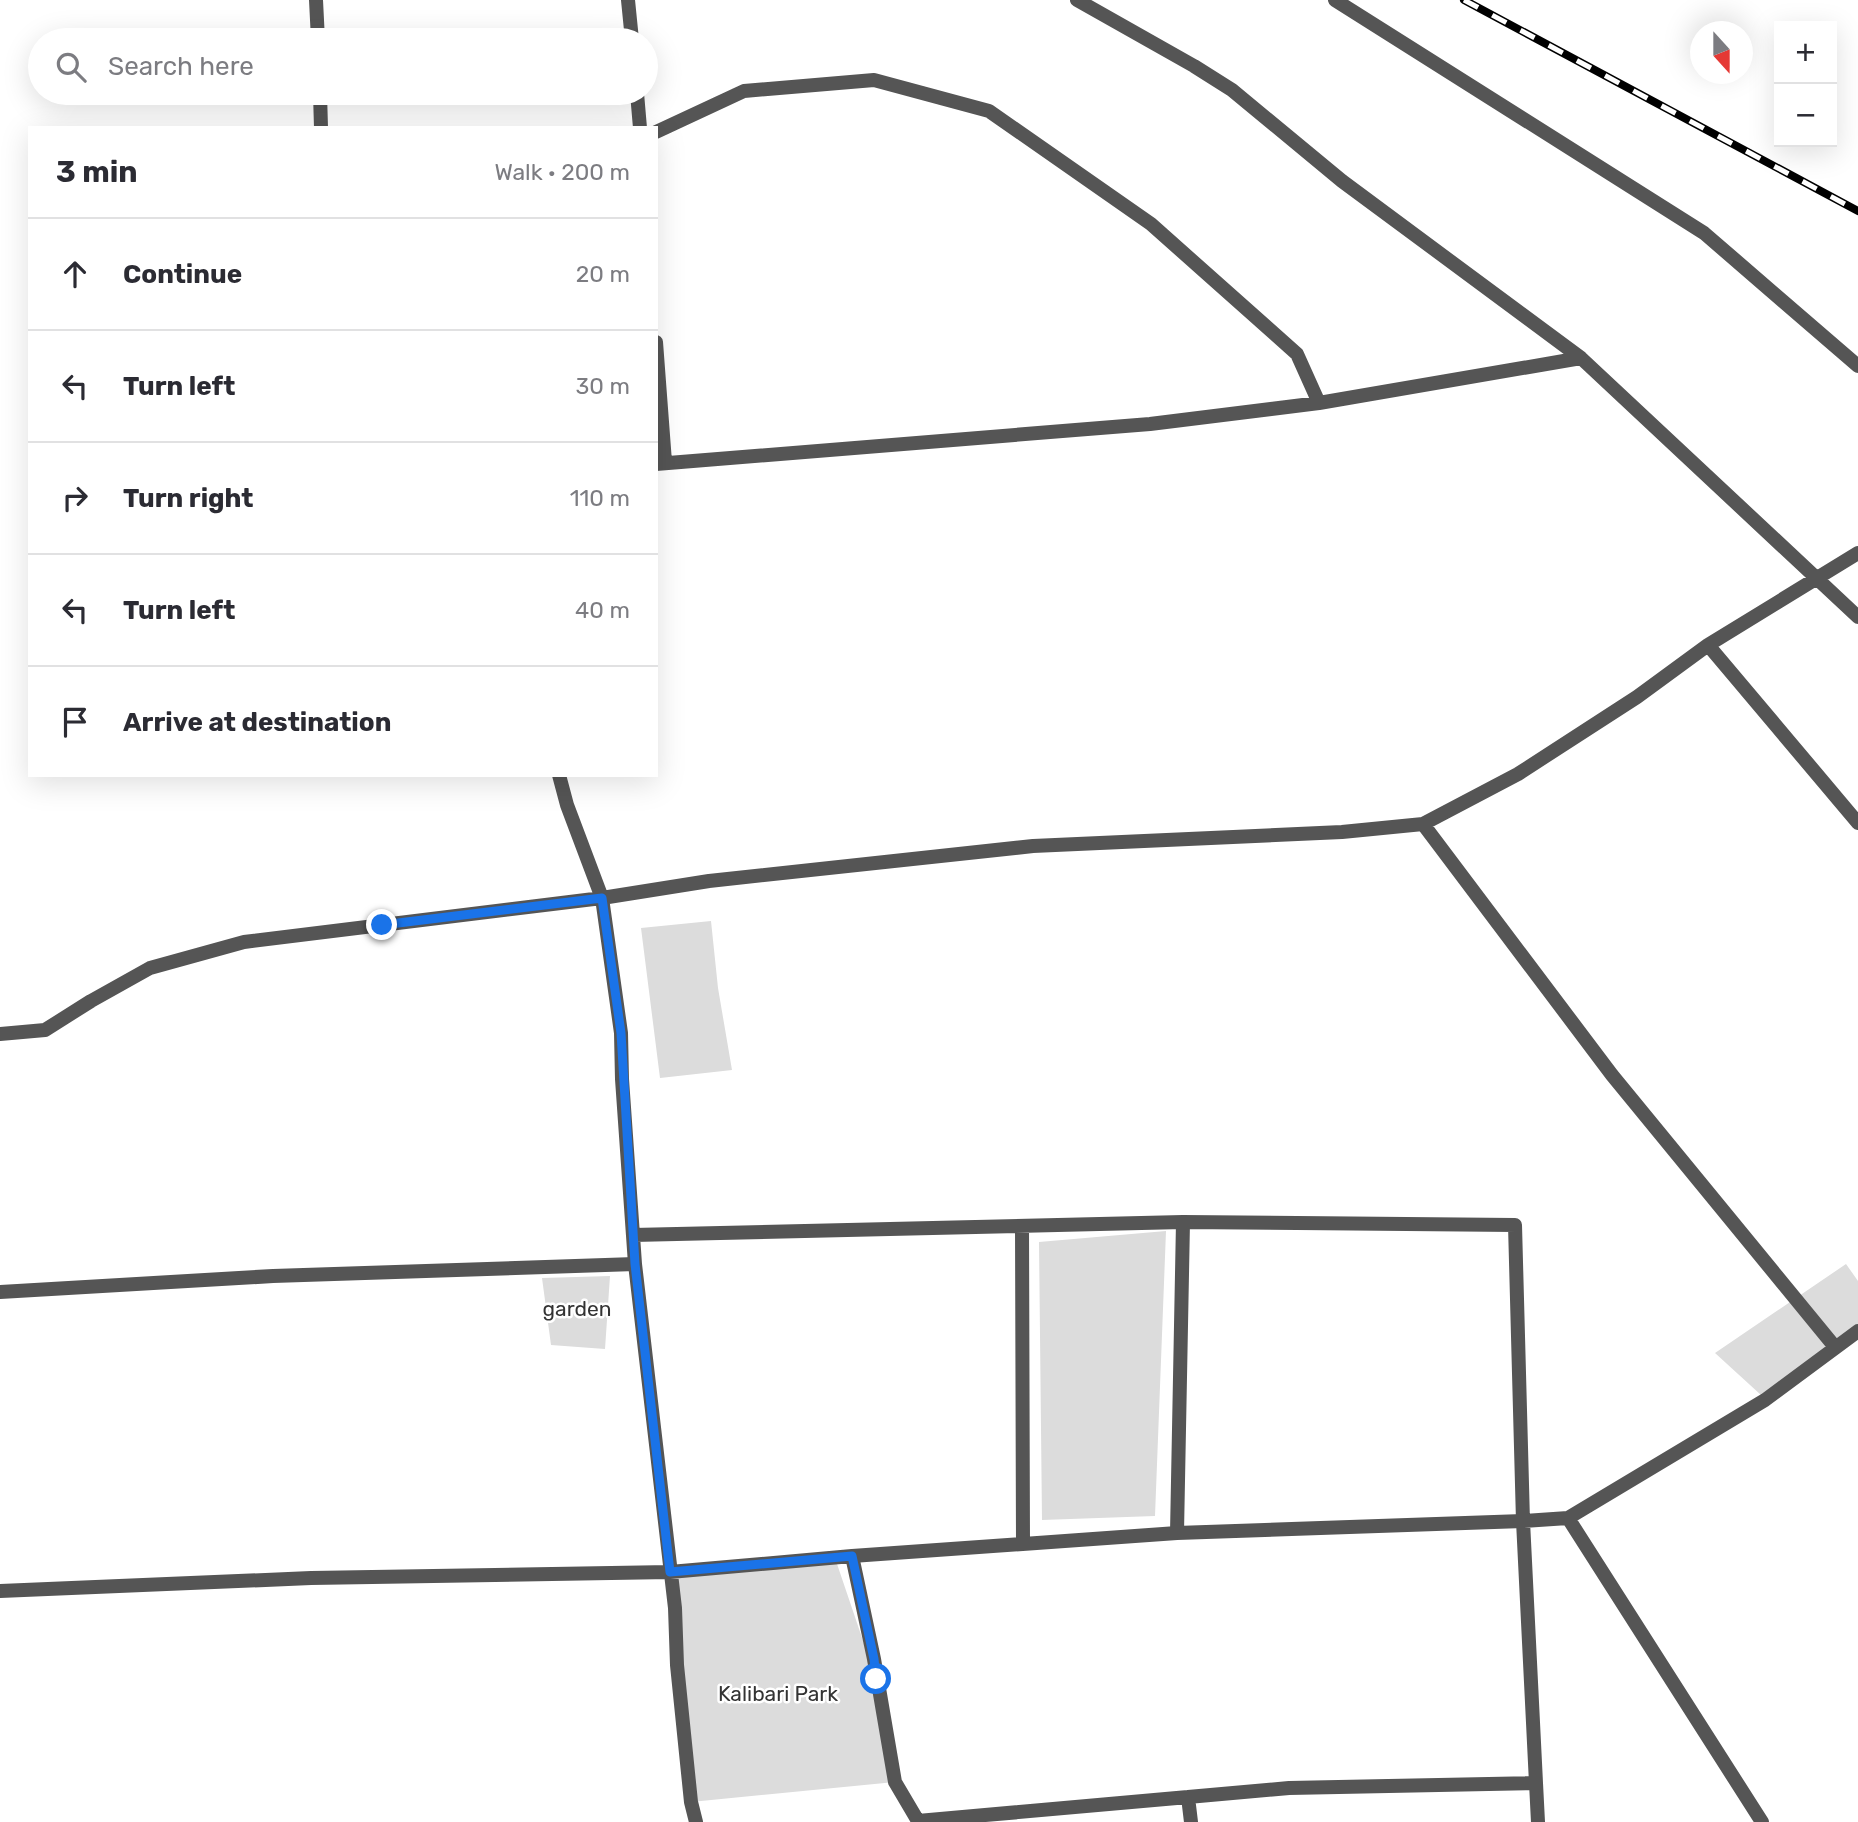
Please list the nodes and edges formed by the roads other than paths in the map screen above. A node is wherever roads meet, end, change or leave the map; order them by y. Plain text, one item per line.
1 (316, 0) edge
2 (628, 0) edge
3 (1077, 0) edge
4 (1335, 0) edge
5 (317, 28) edge
6 (631, 28) edge
7 (320, 105) edge
8 (638, 105) edge
9 (321, 126) edge
10 (640, 126) edge
11 (658, 131) edge
12 (1581, 358) junction
13 (1858, 366) edge
14 (658, 390) edge
15 (1319, 403) junction
16 (661, 463) edge
17 (1858, 553) edge
18 (1818, 580) junction
19 (1858, 617) edge
20 (1709, 645) junction
21 (560, 777) edge
22 (1858, 823) edge
23 (1423, 824) junction
24 (602, 898) junction
25 (0, 1034) edge
26 (1183, 1222) junction
27 (1022, 1226) junction
28 (633, 1235) junction
29 (635, 1264) junction
30 (0, 1292) edge
31 (1858, 1331) edge
32 (1835, 1347) junction
33 (1568, 1518) junction
34 (1522, 1521) junction
35 (1177, 1533) junction
36 (1023, 1544) junction
37 (852, 1556) junction
38 (670, 1572) junction
39 (0, 1591) edge
40 (1536, 1783) junction
41 (1188, 1797) junction
42 (696, 1822) edge
43 (1191, 1822) edge
44 (1538, 1822) edge
45 (1762, 1822) edge

1 - 5 street
2 - 6 street
3 - 12 street
4 - 13 street
7 - 9 street
8 - 10 street
11 - 15 street
12 - 15 street
12 - 18 street
14 - 16 street
15 - 16 street
17 - 18 street
18 - 19 street
18 - 20 street
20 - 22 street
20 - 23 street
21 - 24 street
23 - 24 street
23 - 32 street
24 - 25 street
24 - 28 street
26 - 27 street
26 - 34 street
26 - 35 street
27 - 28 street
27 - 36 street
28 - 29 street
29 - 30 street
29 - 38 street
31 - 32 street
32 - 33 street
33 - 34 street
33 - 45 street
34 - 35 street
34 - 40 street
35 - 36 street
36 - 37 street
37 - 38 street
37 - 41 street
38 - 39 street
38 - 42 street
40 - 41 street
40 - 44 street
41 - 43 street

